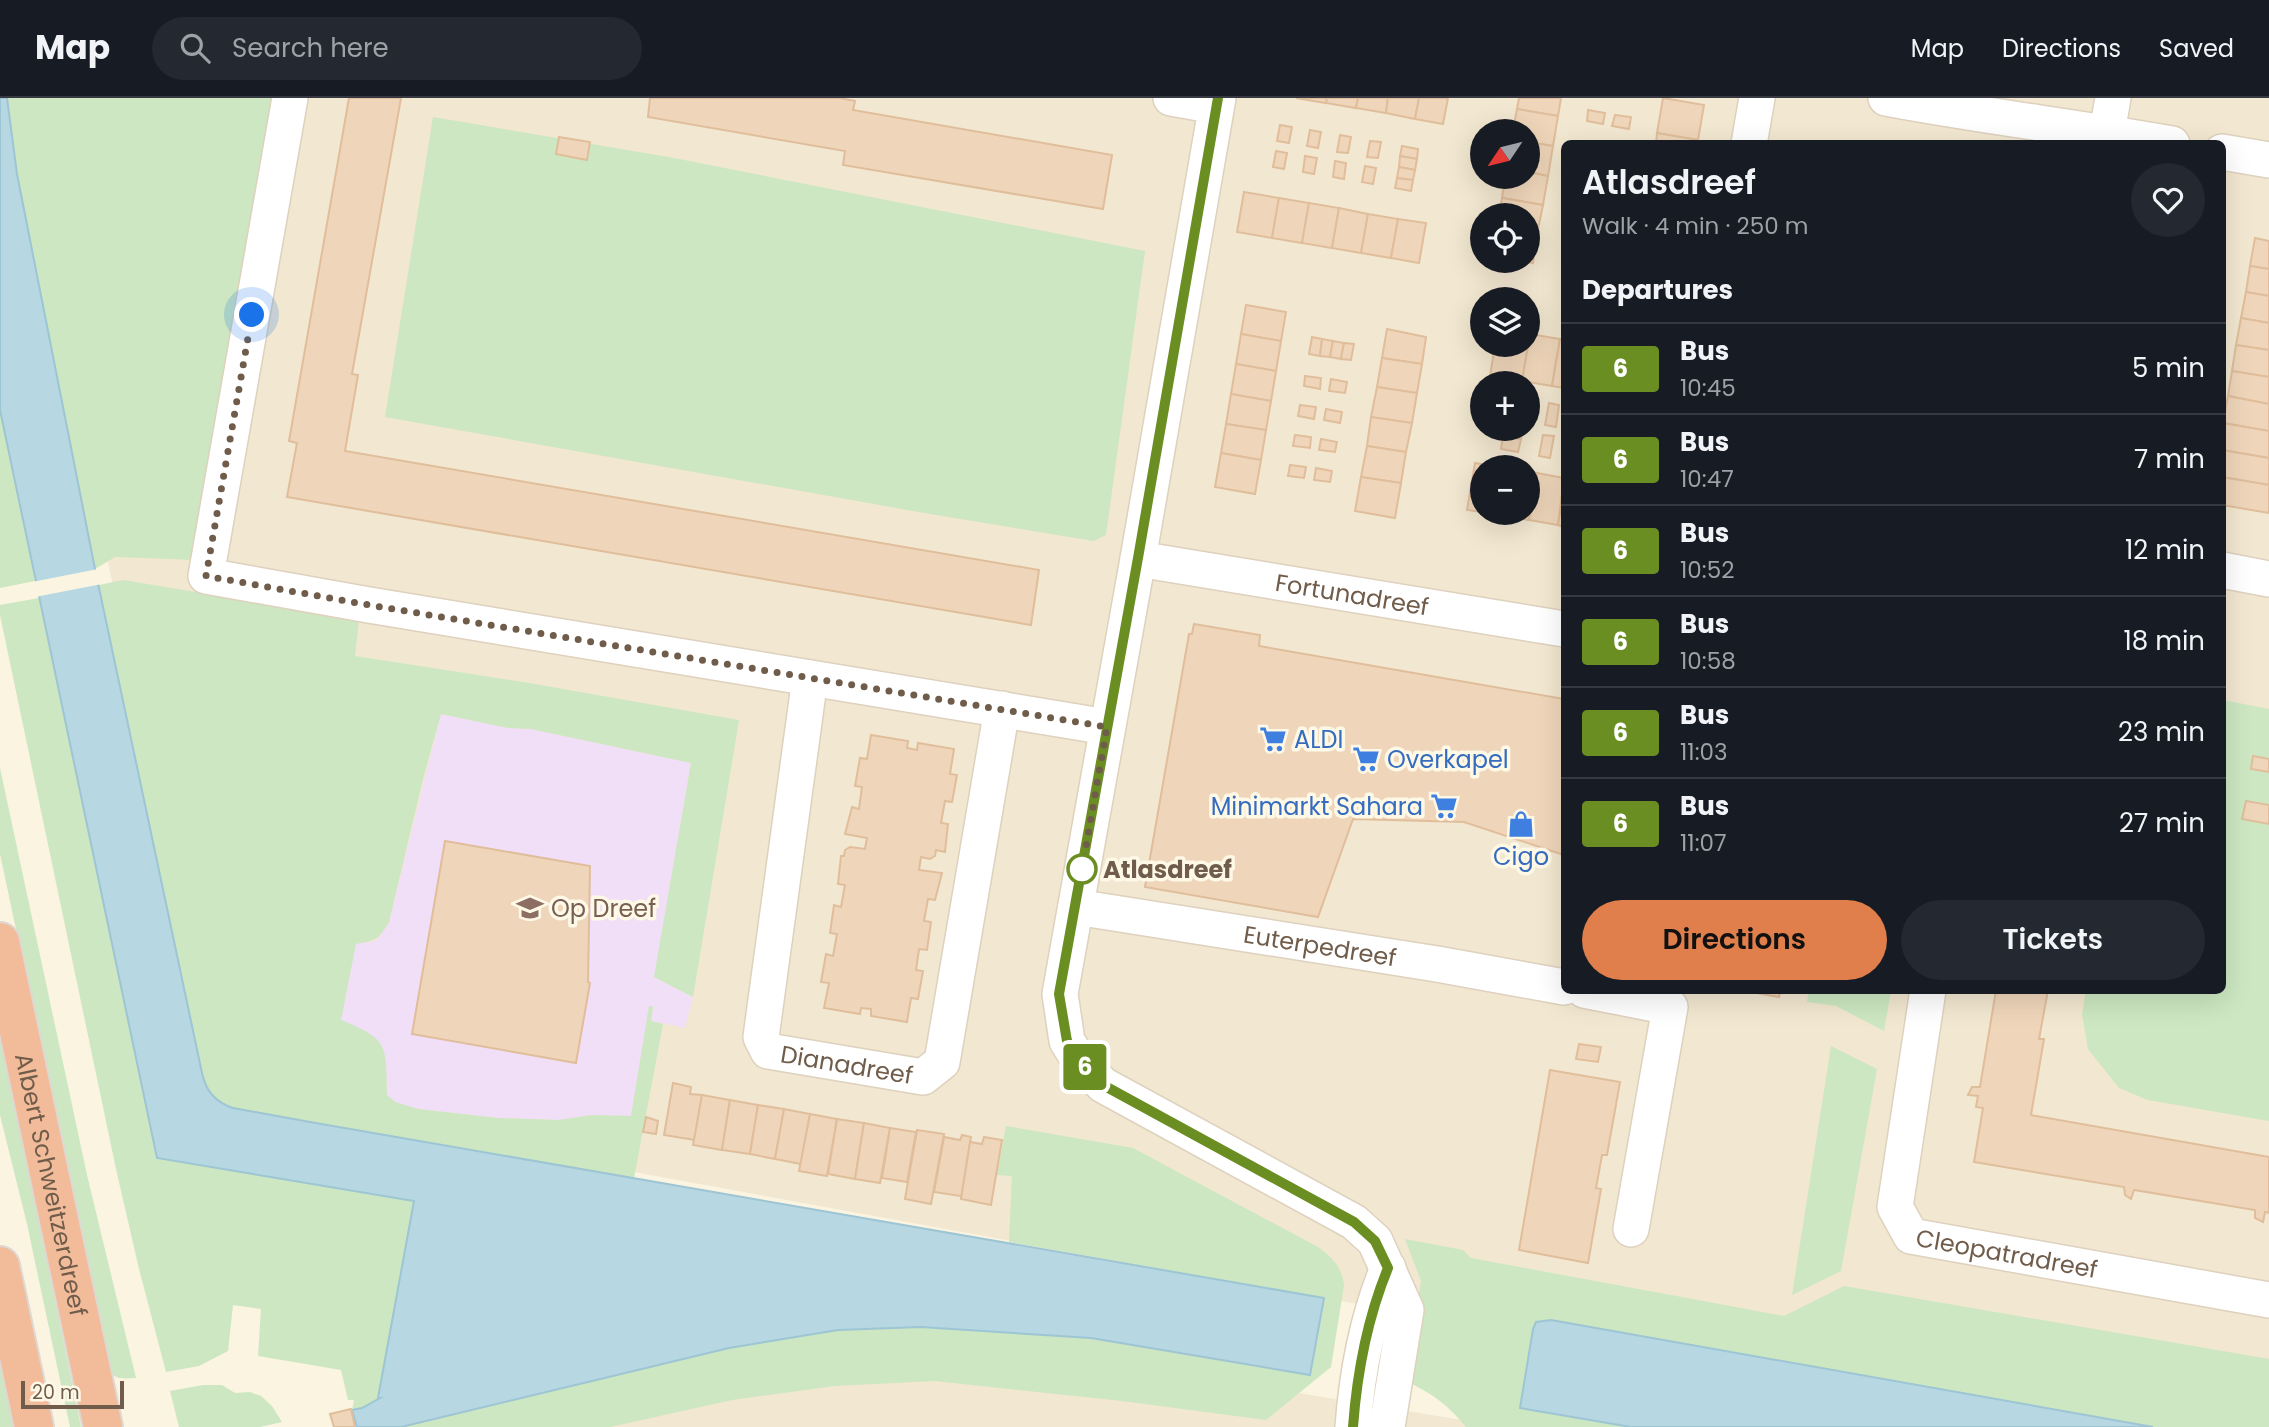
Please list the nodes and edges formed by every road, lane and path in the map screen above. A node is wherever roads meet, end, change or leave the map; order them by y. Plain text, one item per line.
1 (290, 98) edge
2 (1171, 98) edge
3 (1757, 98) edge
4 (1886, 98) edge
5 (2113, 98) edge
6 (1217, 102) edge
7 (2106, 138) edge
8 (1750, 140) edge
9 (2128, 140) edge
10 (2226, 153) edge
11 (2269, 160) edge
12 (1138, 558) junction
13 (2226, 571) edge
14 (2269, 579) edge
15 (1561, 628) edge
16 (810, 678) junction
17 (1002, 709) junction
18 (1107, 727) junction
19 (1076, 907) junction
20 (0, 942) edge
21 (1561, 986) edge
22 (1604, 994) edge
23 (1927, 994) edge
24 (1631, 1229) dead end
25 (0, 1266) edge
26 (1388, 1268) junction
27 (2269, 1300) edge
28 (34, 1427) edge
29 (103, 1427) edge
30 (1353, 1427) edge
31 (1387, 1427) edge

1 - 16 street
2 - 6 street
3 - 8 street
4 - 7 street
5 - 7 street
6 - 12 street
7 - 9 street
10 - 11 street
12 - 15 street, Fortunadreef
12 - 18 street
13 - 14 street
16 - 17 street
16 - 17 street, Dianadreef
17 - 18 street
18 - 19 street
19 - 21 street, Euterpedreef
19 - 26 street
20 - 29 highway, Albert Schweitzerdreef
22 - 24 street
23 - 27 street, Cleopatradreef
25 - 28 highway
26 - 30 street
26 - 31 street

